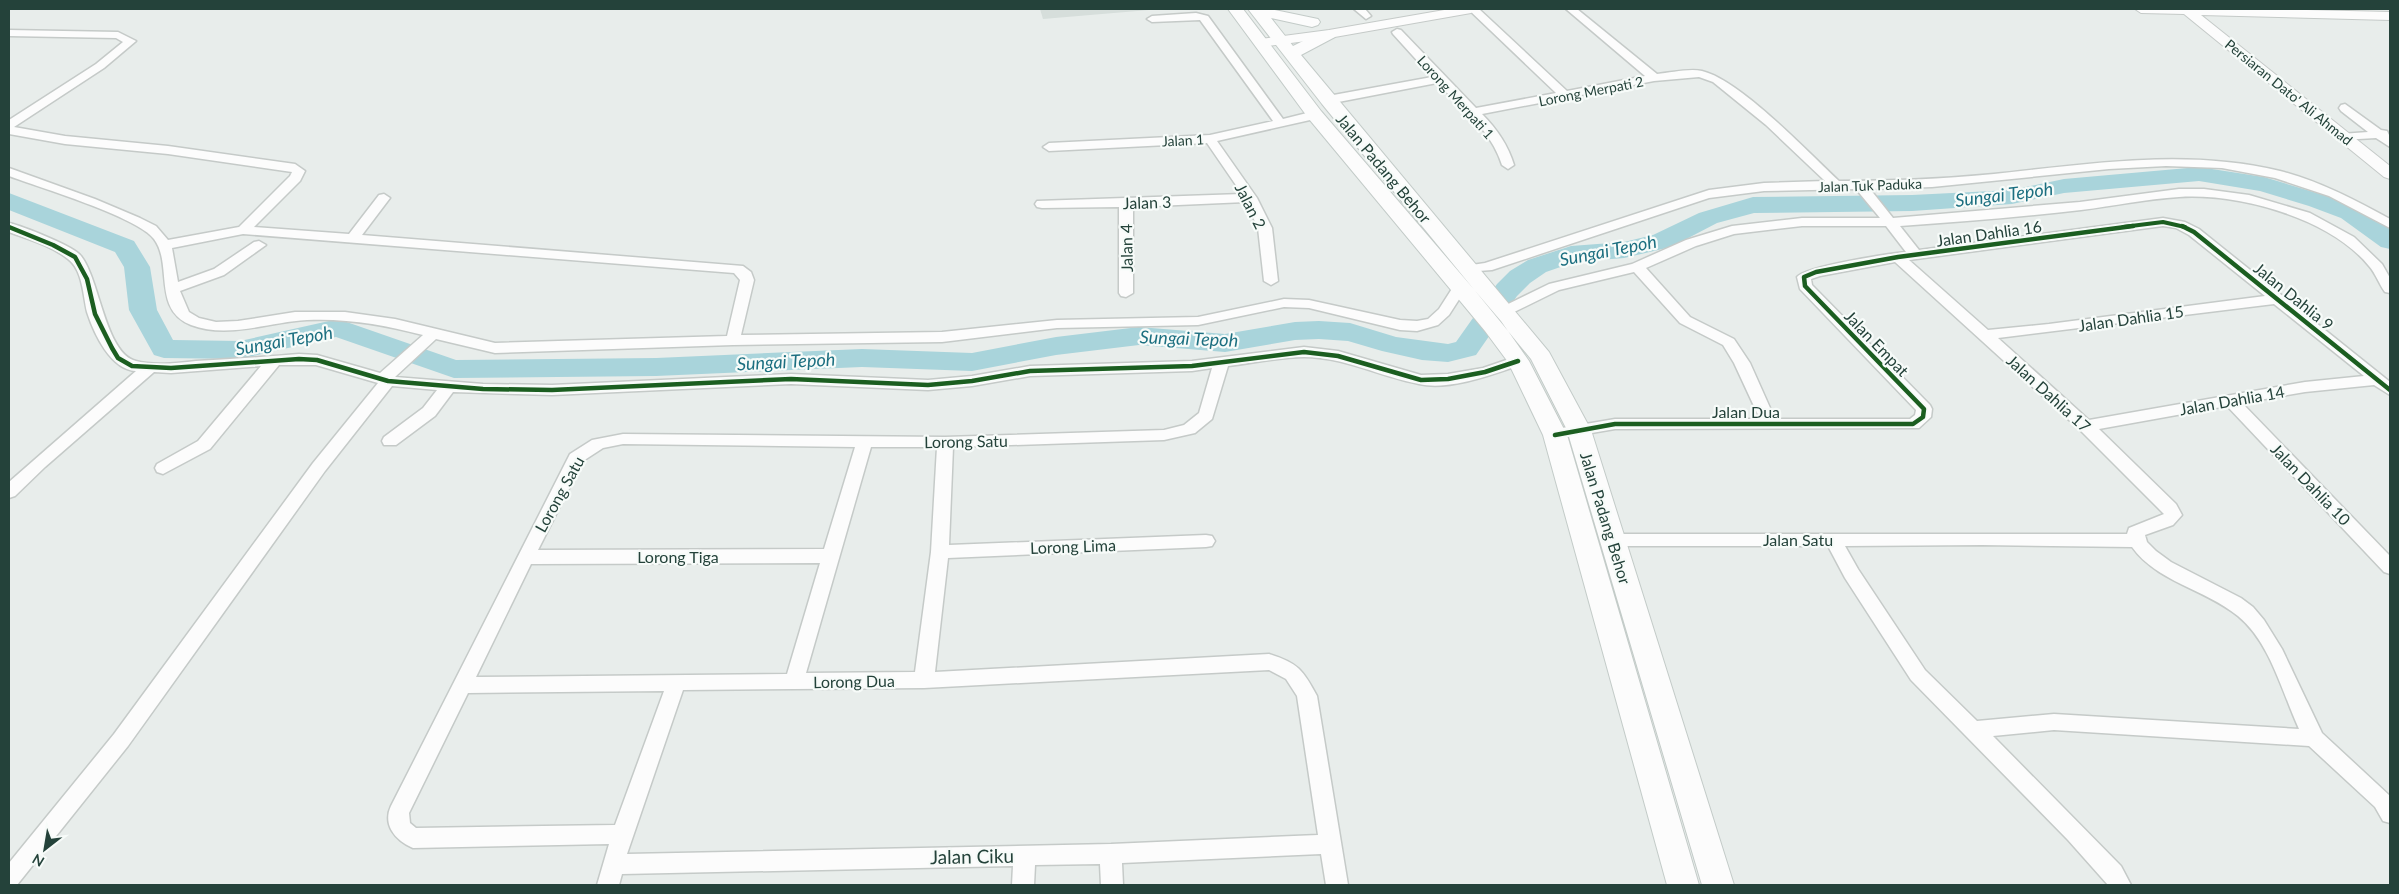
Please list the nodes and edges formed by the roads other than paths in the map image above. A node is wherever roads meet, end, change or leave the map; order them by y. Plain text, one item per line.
1 (1235, 9) edge
2 (1416, 9) edge
3 (1472, 9) edge
4 (1571, 9) edge
5 (2141, 9) edge
6 (2371, 9) edge
7 (2390, 9) edge
8 (1258, 10) edge
9 (2187, 10) edge
10 (2234, 12) junction
11 (1363, 13) edge
12 (2390, 16) edge
13 (1152, 19) dead end
14 (1312, 22) junction
15 (2206, 25) junction
16 (1397, 32) dead end
17 (9, 33) edge
18 (1329, 34) junction
19 (1267, 37) junction
20 (1292, 54) junction
21 (1654, 78) junction
22 (1440, 79) junction
23 (1565, 95) junction
24 (1328, 100) junction
25 (2345, 108) dead end
26 (1474, 112) junction
27 (1315, 115) junction
28 (1280, 123) junction
29 (9, 125) edge
30 (9, 130) edge
31 (2384, 134) edge
32 (2345, 137) junction
33 (1210, 139) junction
34 (2390, 143) edge
35 (1049, 146) dead end
36 (1508, 165) dead end
37 (9, 172) edge
38 (2390, 174) edge
39 (1837, 186) junction
40 (1863, 189) junction
41 (384, 198) dead end
42 (1250, 198) junction
43 (1126, 203) junction
44 (1042, 204) dead end
45 (1890, 222) junction
46 (2390, 224) edge
47 (2180, 225) joint
48 (9, 228) edge
49 (243, 230) junction
50 (353, 238) junction
51 (164, 245) junction
52 (259, 245) dead end
53 (1917, 256) junction
54 (1898, 258) junction
55 (1637, 267) junction
56 (1804, 277) joint
57 (1271, 281) dead end
58 (1468, 282) junction
59 (172, 289) junction
60 (2390, 289) edge
61 (1126, 293) dead end
62 (2277, 299) junction
63 (1499, 318) junction
64 (1985, 335) junction
65 (427, 339) junction
66 (733, 340) junction
67 (275, 360) junction
68 (1222, 361) junction
69 (1518, 361) junction
70 (149, 368) junction
71 (387, 377) junction
72 (2385, 385) edge
73 (448, 388) junction
74 (2231, 401) junction
75 (1770, 424) junction
76 (1914, 424) joint
77 (2086, 426) junction
78 (1567, 432) junction
79 (390, 441) dead end
80 (865, 441) junction
81 (945, 442) junction
82 (163, 468) dead end
83 (9, 492) edge
84 (1833, 539) junction
85 (1613, 540) junction
86 (1206, 541) dead end
87 (2136, 541) junction
88 (940, 552) junction
89 (831, 556) junction
90 (525, 557) junction
91 (2390, 567) edge
92 (924, 680) junction
93 (794, 682) junction
94 (676, 684) junction
95 (464, 685) junction
96 (1973, 730) junction
97 (2314, 738) junction
98 (2390, 814) edge
99 (622, 834) junction
100 (1329, 844) junction
101 (1111, 854) junction
102 (1024, 855) junction
103 (614, 864) junction
104 (9, 879) edge
105 (608, 885) edge
106 (1023, 885) edge
107 (1112, 885) edge
108 (1337, 885) edge
109 (1683, 885) edge
110 (1718, 885) edge
111 (2120, 885) edge

1 - 19 main road, Jalan Padang Behor
2 - 11 street
3 - 18 street
3 - 23 street
4 - 21 street
5 - 9 street
5 - 15 street
6 - 7 street
8 - 14 main road
8 - 19 main road, Jalan Padang Behor
9 - 10 street
9 - 15 street, Persiaran Dato' Ali Ahmad
10 - 12 street
10 - 15 street
11 - 14 street
13 - 28 street
14 - 19 street
15 - 32 street, Persiaran Dato' Ali Ahmad
16 - 22 street, Lorong Merpati 1
17 - 29 street
18 - 19 street
18 - 20 main road
19 - 20 main road, Jalan Padang Behor
19 - 27 main road, Jalan Padang Behor
20 - 24 main road, Jalan Padang Behor
21 - 23 street, Lorong Merpati 2
21 - 39 street, Lorong Merpati 2
22 - 24 street
22 - 26 street, Lorong Merpati 1
23 - 26 street, Lorong Merpati 2
24 - 58 main road, Jalan Padang Behor
25 - 31 street
26 - 36 street, Lorong Merpati 1
27 - 28 street, Jalan 1
27 - 58 main road, Jalan Padang Behor
28 - 33 street, Jalan 1
30 - 49 street
31 - 32 street
31 - 34 street
32 - 38 street, Persiaran Dato' Ali Ahmad
33 - 35 street, Jalan 1
33 - 42 street, Jalan 2
37 - 51 street
39 - 40 street, Jalan Tuk Paduka
39 - 58 street, Jalan Tuk Paduka
40 - 45 street
40 - 46 street, Jalan Tuk Paduka
41 - 50 street
42 - 43 street, Jalan 3
42 - 57 street, Jalan 2
43 - 44 street, Jalan 3
43 - 61 street, Jalan 4
45 - 53 street
45 - 55 street
45 - 60 street
47 - 53 street, Jalan Dahlia 16
47 - 62 street, Jalan Dahlia 9
48 - 70 street
49 - 50 street
49 - 51 street
50 - 66 street
51 - 59 street
52 - 59 street
53 - 54 street, Jalan Dahlia 16
54 - 56 street, Jalan Dahlia 16
54 - 64 street, Jalan Dahlia 17
55 - 63 street
55 - 75 street
56 - 76 street, Jalan Empat
58 - 63 main road, Jalan Padang Behor
58 - 66 street
59 - 65 street
62 - 64 street, Jalan Dahlia 15
62 - 72 street, Jalan Dahlia 9
63 - 69 main road, Jalan Padang Behor
63 - 78 main road, Jalan Padang Behor
64 - 77 street, Jalan Dahlia 17
65 - 66 street
65 - 71 street
67 - 70 street
67 - 71 street
67 - 82 street
68 - 69 street
68 - 73 street
68 - 81 street, Lorong Satu
69 - 78 main road, Jalan Padang Behor
70 - 83 street
71 - 73 street
71 - 104 street
72 - 74 street, Jalan Dahlia 14
73 - 79 street
74 - 77 street, Jalan Dahlia 14
74 - 91 street, Jalan Dahlia 10
75 - 76 street, Jalan Dua
75 - 78 street, Jalan Dua
77 - 87 street, Jalan Dahlia 17
78 - 85 main road, Jalan Padang Behor
78 - 109 main road, Jalan Padang Behor
80 - 81 street, Lorong Satu
80 - 89 street
80 - 90 street, Lorong Satu
81 - 88 street
84 - 85 street, Jalan Satu
84 - 87 street, Jalan Satu
84 - 96 street
85 - 110 main road, Jalan Padang Behor
86 - 88 street, Lorong Lima
87 - 97 street
88 - 92 street
89 - 90 street, Lorong Tiga
89 - 93 street
90 - 95 street, Lorong Satu
92 - 93 street, Lorong Dua
92 - 100 street, Lorong Dua
93 - 94 street, Lorong Dua
94 - 95 street, Lorong Dua
94 - 99 street
95 - 99 street, Lorong Satu
96 - 97 street
96 - 111 street
97 - 98 street
99 - 103 street
100 - 101 street, Jalan Ciku
100 - 108 street, Lorong Dua
101 - 102 street, Jalan Ciku
101 - 107 street
102 - 103 street, Jalan Ciku
102 - 106 street
103 - 105 street

